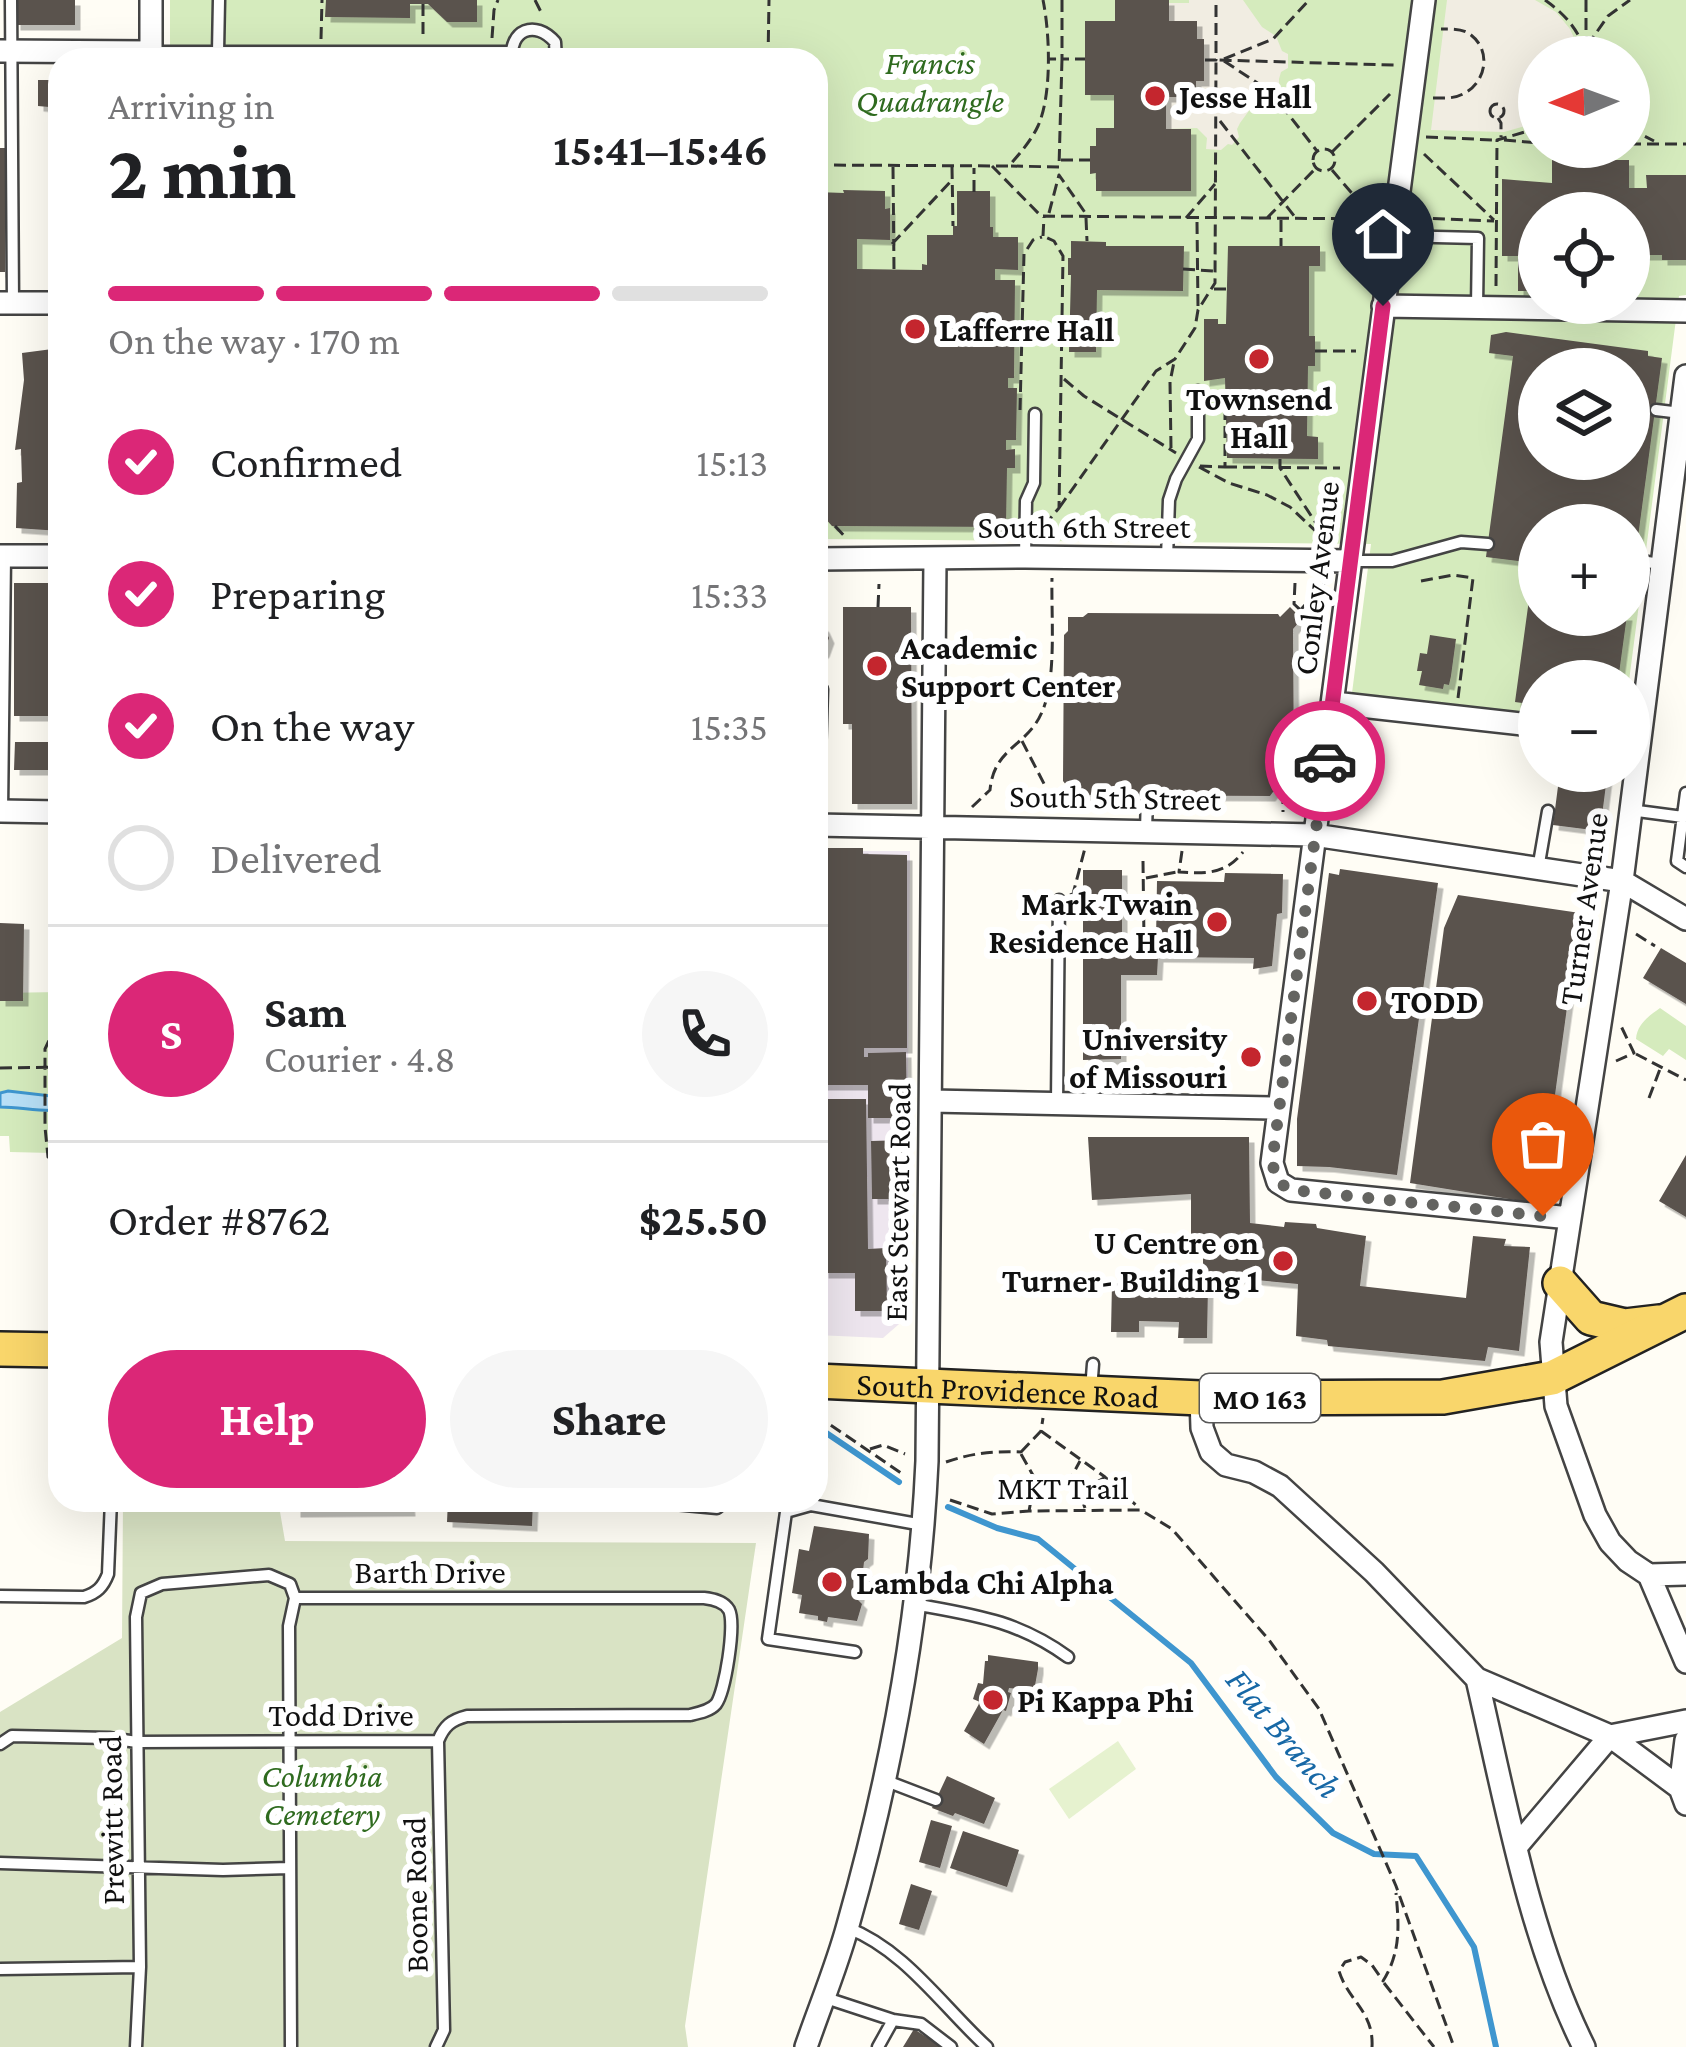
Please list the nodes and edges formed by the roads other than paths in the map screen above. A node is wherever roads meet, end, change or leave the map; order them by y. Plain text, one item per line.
1 (11, 0) edge
2 (151, 0) edge
3 (219, 0) edge
4 (1424, 0) edge
5 (151, 48) edge
6 (218, 48) edge
7 (513, 48) edge
8 (557, 48) edge
9 (6, 51) edge
10 (48, 52) edge
11 (1392, 236) junction
12 (6, 303) edge
13 (48, 303) edge
14 (1383, 306) junction
15 (1478, 307) junction
16 (1686, 310) edge
17 (1686, 376) edge
18 (1198, 391) dead end
19 (1655, 410) dead end
20 (1681, 413) junction
21 (1035, 414) dead end
22 (1488, 544) dead end
23 (3, 556) edge
24 (48, 556) edge
25 (1025, 557) junction
26 (1167, 558) junction
27 (828, 559) edge
28 (935, 559) junction
29 (1352, 561) junction
30 (1650, 562) edge
31 (1660, 564) junction
32 (1646, 660) edge
33 (1334, 703) junction
34 (1518, 724) edge
35 (1294, 729) dead end
36 (1330, 730) junction
37 (1631, 792) edge
38 (1686, 793) edge
39 (1147, 796) dead end
40 (1, 811) edge
41 (1548, 811) dead end
42 (1630, 811) junction
43 (48, 812) edge
44 (1683, 817) junction
45 (828, 825) edge
46 (931, 827) junction
47 (1146, 831) junction
48 (1314, 836) junction
49 (1686, 867) edge
50 (1538, 868) junction
51 (1622, 881) junction
52 (1059, 900) road end
53 (1686, 919) edge
54 (931, 1101) junction
55 (1058, 1103) junction
56 (1278, 1108) junction
57 (1570, 1218) junction
58 (1560, 1282) junction
59 (1679, 1316) edge
60 (0, 1348) edge
61 (48, 1350) edge
62 (1552, 1378) junction
63 (828, 1383) edge
64 (927, 1387) junction
65 (1201, 1398) junction
66 (828, 1508) edge
67 (111, 1512) edge
68 (786, 1512) edge
69 (924, 1526) junction
70 (1686, 1574) edge
71 (1649, 1575) junction
72 (141, 1593) joint
73 (0, 1596) edge
74 (295, 1598) junction
75 (914, 1604) junction
76 (729, 1610) joint
77 (855, 1652) dead end
78 (1068, 1658) dead end
79 (1686, 1662) edge
80 (1477, 1679) junction
81 (1686, 1721) edge
82 (1610, 1736) junction
83 (1686, 1740) edge
84 (289, 1741) junction
85 (438, 1741) junction
86 (137, 1742) junction
87 (0, 1744) edge
88 (884, 1780) junction
89 (1683, 1796) edge
90 (936, 1800) dead end
91 (1516, 1847) junction
92 (0, 1863) edge
93 (138, 1867) junction
94 (289, 1868) junction
95 (848, 1928) junction
96 (140, 1967) junction
97 (0, 1969) edge
98 (823, 1997) junction
99 (893, 2020) junction
100 (136, 2047) edge
101 (290, 2047) edge
102 (436, 2047) edge
103 (806, 2047) edge
104 (878, 2047) edge
105 (952, 2047) edge
106 (987, 2047) edge
107 (1584, 2047) edge

1 - 9 lane
2 - 5 street
3 - 6 lane
4 - 11 street, Conley Avenue
7 - 8 lane
9 - 10 street
9 - 12 lane
11 - 14 street, Conley Avenue
11 - 15 lane
12 - 13 street
14 - 15 street
14 - 29 street, Conley Avenue
15 - 16 street
17 - 20 street, Turner Avenue
18 - 26 lane
19 - 20 lane
20 - 31 street, Turner Avenue
21 - 25 lane
22 - 29 lane
23 - 24 street
23 - 40 lane
25 - 26 street, South 6th Street
25 - 28 street, South 6th Street
26 - 29 street, South 6th Street
27 - 28 street, South 6th Street
28 - 46 street, East Stewart Road
29 - 33 street, Conley Avenue
30 - 31 lane
31 - 32 street, Turner Avenue
33 - 34 street
33 - 36 street, Conley Avenue
35 - 36 lane
36 - 48 street, Conley Avenue
37 - 42 street, Turner Avenue
38 - 44 lane
39 - 47 lane
40 - 43 street
41 - 50 lane
42 - 44 lane
42 - 51 street, Turner Avenue
44 - 49 lane
45 - 46 street, South 5th Street
46 - 47 street, South 5th Street
46 - 54 street, East Stewart Road
47 - 48 street, South 5th Street
48 - 50 street, South 5th Street
48 - 56 street, Conley Avenue
50 - 51 street, South 5th Street
51 - 53 street, South 5th Street
51 - 57 street, Turner Avenue
52 - 55 lane
54 - 55 street
54 - 64 street, East Stewart Road
55 - 56 street
56 - 57 street, Conley Avenue
57 - 58 street, Turner Avenue
58 - 59 main road
58 - 62 street, Turner Avenue
59 - 62 main road, South Providence Road / MO 163
60 - 61 main road
62 - 65 main road, South Providence Road / MO 163
62 - 71 street, Turner Avenue
63 - 64 main road, South Providence Road / MO 163
64 - 65 main road, South Providence Road / MO 163
64 - 69 street, East Stewart Road
65 - 80 street
66 - 69 lane
67 - 73 lane
68 - 77 lane
69 - 75 street, East Stewart Road
70 - 71 street
71 - 79 street
72 - 74 lane, Barth Drive
72 - 86 lane, Prewitt Road
74 - 76 lane, Barth Drive
74 - 84 lane
75 - 78 lane
75 - 88 street, East Stewart Road
76 - 85 lane, Todd Drive
80 - 82 street
80 - 91 street
81 - 82 street
82 - 89 street
82 - 91 street
83 - 89 street
84 - 85 lane, Todd Drive
84 - 86 lane, Todd Drive
84 - 94 lane
85 - 102 lane, Boone Road
86 - 87 lane, Todd Drive
86 - 93 lane, Prewitt Road
88 - 90 lane
88 - 95 street, East Stewart Road
91 - 107 street
92 - 93 lane
93 - 94 lane
93 - 96 lane, Prewitt Road
94 - 101 lane
95 - 98 street, East Stewart Road
95 - 106 lane
96 - 97 lane
96 - 100 lane, Prewitt Road
98 - 99 lane
98 - 103 street, East Stewart Road
99 - 104 lane
99 - 105 lane

